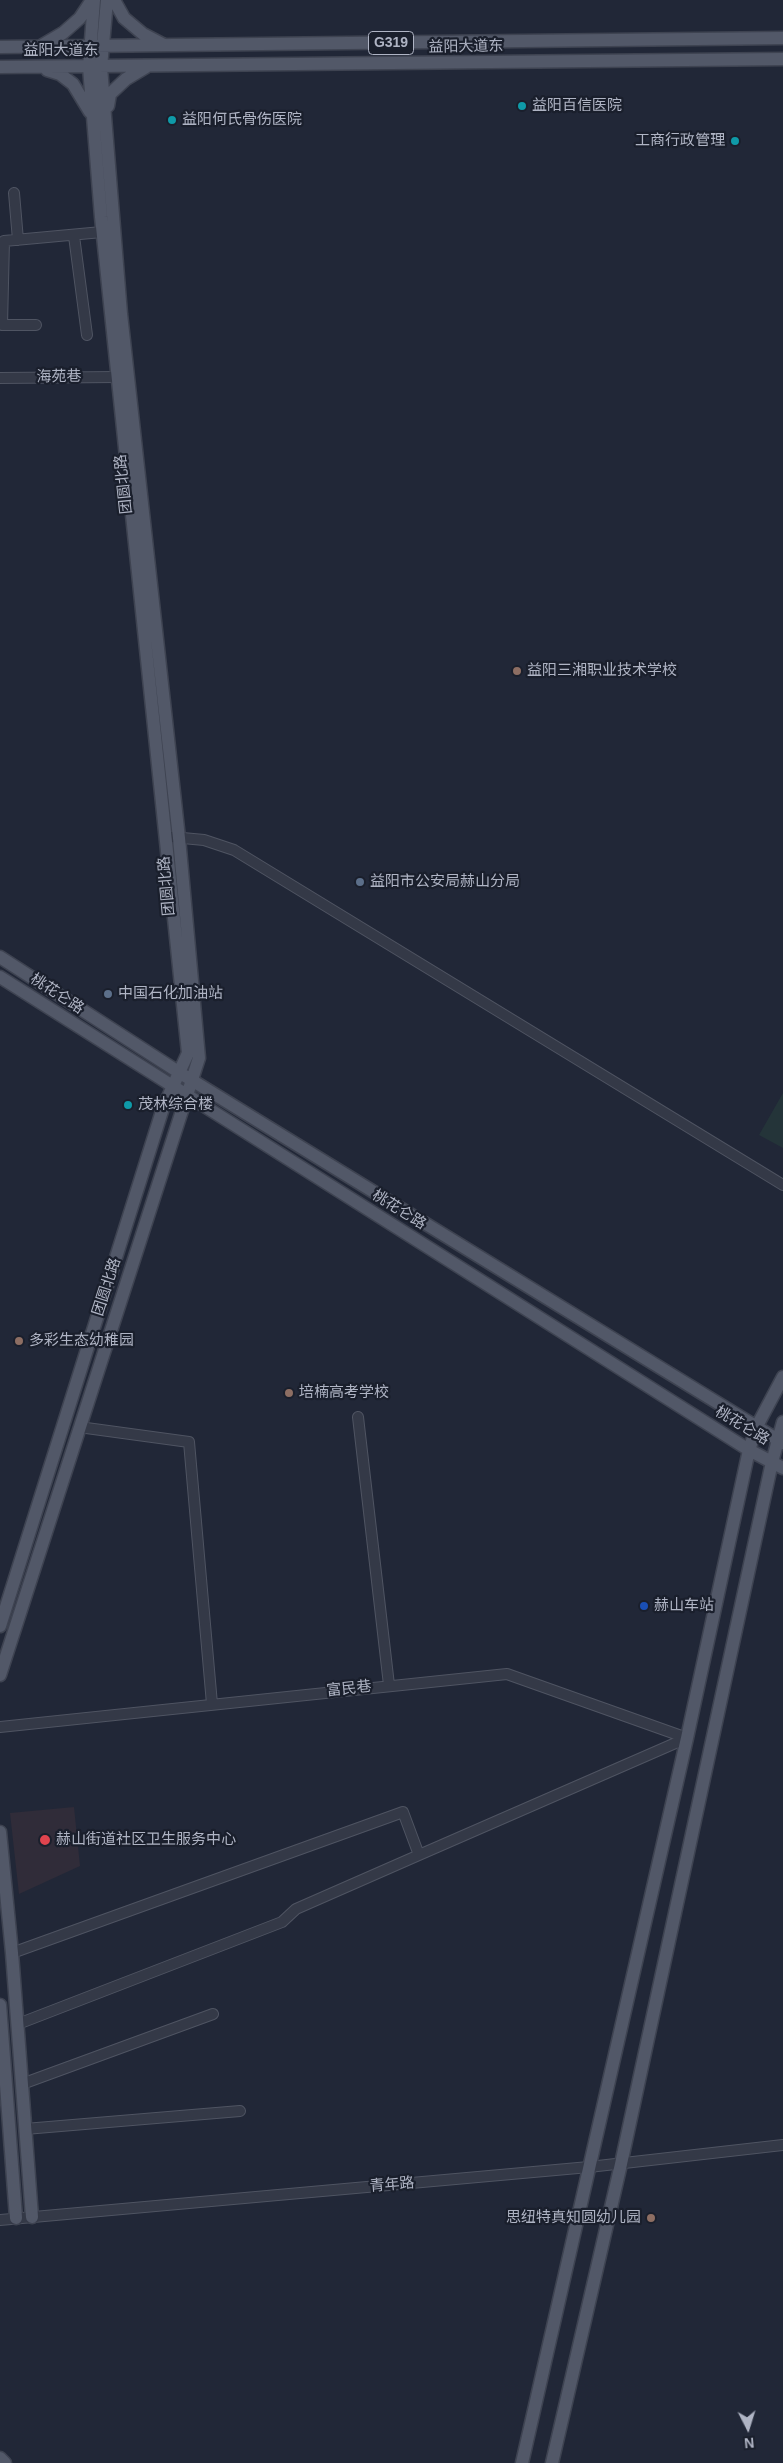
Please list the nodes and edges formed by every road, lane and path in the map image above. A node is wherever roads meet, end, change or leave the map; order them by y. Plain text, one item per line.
1 (93, 0) edge
2 (107, 0) edge
3 (114, 0) edge
4 (783, 38) edge
5 (103, 45) junction
6 (40, 46) junction
7 (90, 46) junction
8 (166, 46) junction
9 (0, 47) edge
10 (783, 59) edge
11 (0, 67) edge
12 (38, 67) junction
13 (95, 67) junction
14 (146, 67) junction
15 (99, 118) junction
16 (14, 193) dead end
17 (102, 232) junction
18 (74, 236) junction
19 (18, 240) junction
20 (36, 324) dead end
21 (87, 335) dead end
22 (118, 377) junction
23 (0, 378) edge
24 (173, 837) junction
25 (1, 958) edge
26 (0, 977) edge
27 (180, 1073) junction
28 (193, 1080) junction
29 (171, 1087) junction
30 (186, 1094) junction
31 (783, 1185) edge
32 (783, 1377) edge
33 (358, 1417) dead end
34 (783, 1422) edge
35 (756, 1426) junction
36 (79, 1428) junction
37 (780, 1442) edge
38 (749, 1450) junction
39 (778, 1465) edge
40 (0, 1626) edge
41 (0, 1676) edge
42 (389, 1685) junction
43 (212, 1704) junction
44 (0, 1727) edge
45 (687, 1738) junction
46 (0, 1832) edge
47 (419, 1855) junction
48 (12, 1953) junction
49 (0, 2005) edge
50 (212, 2014) dead end
51 (18, 2024) junction
52 (22, 2084) junction
53 (240, 2111) dead end
54 (25, 2129) junction
55 (783, 2144) edge
56 (621, 2164) junction
57 (590, 2167) junction
58 (32, 2217) junction
59 (16, 2218) junction
60 (0, 2220) edge
61 (0, 2458) edge
62 (5, 2463) edge
63 (522, 2463) edge
64 (552, 2463) edge

1 - 6 main road
1 - 7 main road
2 - 5 main road
3 - 8 main road
4 - 8 main road, G319
5 - 7 main road, G319
5 - 8 main road, G319
5 - 13 main road
6 - 7 main road, G319
6 - 9 main road, G319
7 - 13 main road
10 - 14 main road, 益阳大道东 / G319
11 - 12 main road, 益阳大道东 / G319
12 - 13 main road, 益阳大道东 / G319
12 - 15 main road
13 - 14 main road, 益阳大道东 / G319
13 - 15 main road, 团圆北路
14 - 15 main road
15 - 17 main road, 团圆北路
15 - 24 main road, 团圆北路
16 - 19 street
17 - 18 street
17 - 22 main road, 团圆北路
18 - 19 street
18 - 21 street
19 - 20 street
22 - 23 street, 海苑巷
22 - 24 main road, 团圆北路
24 - 27 main road, 团圆北路
24 - 28 main road, 团圆北路
24 - 31 street
25 - 27 main road, 桃花仑路
26 - 29 main road, 桃花仑路
27 - 28 main road, 桃花仑路
27 - 29 main road, 团圆北路
28 - 30 main road, 团圆北路
28 - 35 main road, 桃花仑路
29 - 30 main road, 桃花仑路
29 - 40 main road, 团圆北路
30 - 36 main road, 团圆北路
30 - 38 main road, 桃花仑路
32 - 35 main road
33 - 42 street
34 - 37 main road
35 - 37 main road, 桃花仑路
35 - 38 main road
36 - 41 main road, 团圆北路
36 - 43 street
37 - 39 main road
38 - 39 main road, 桃花仑路
38 - 45 main road
39 - 56 main road
42 - 43 street, 富民巷
42 - 45 street, 富民巷
43 - 44 street, 富民巷
45 - 47 street
45 - 57 main road
46 - 48 main road
47 - 48 street
47 - 51 street
48 - 51 main road
49 - 59 main road
50 - 52 street
51 - 52 main road
52 - 54 main road
53 - 54 street
54 - 58 main road
55 - 56 street, 青年路
56 - 57 street, 青年路
56 - 64 main road
57 - 58 street, 青年路
57 - 63 main road
58 - 59 street, 青年路
59 - 60 street, 青年路
61 - 62 main road

